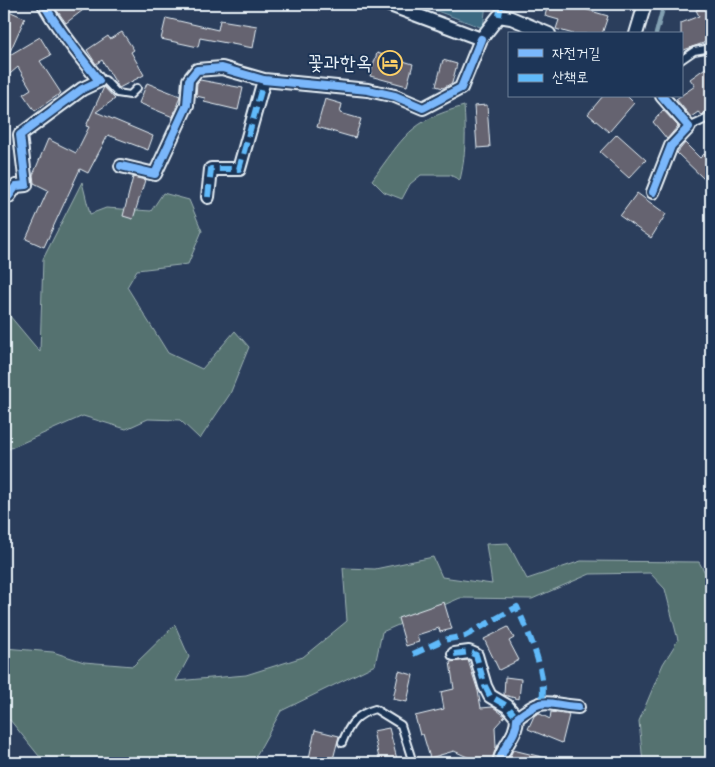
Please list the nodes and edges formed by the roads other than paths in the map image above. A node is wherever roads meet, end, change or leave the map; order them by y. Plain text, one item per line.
1 (44, 4) edge
2 (387, 4) edge
3 (645, 4) edge
4 (544, 32) edge
5 (637, 32) edge
6 (481, 39) junction
7 (711, 48) edge
8 (682, 59) edge
9 (264, 80) junction
10 (99, 81) junction
11 (137, 88) dead end
12 (664, 98) edge
13 (711, 113) edge
14 (689, 127) junction
15 (122, 166) dead end
16 (653, 192) dead end
17 (4, 196) edge
18 (208, 197) dead end
19 (454, 654) dead end
20 (578, 707) dead end
21 (517, 718) junction
22 (342, 743) dead end
23 (413, 763) edge
24 (499, 763) edge

1 - 10 street
2 - 6 street
3 - 5 street
4 - 6 street
6 - 9 street
7 - 8 lane
9 - 15 street
9 - 18 street
10 - 11 lane
10 - 17 street
12 - 14 street
13 - 14 lane
14 - 16 street
19 - 21 street
20 - 21 street
21 - 24 street
22 - 23 lane

